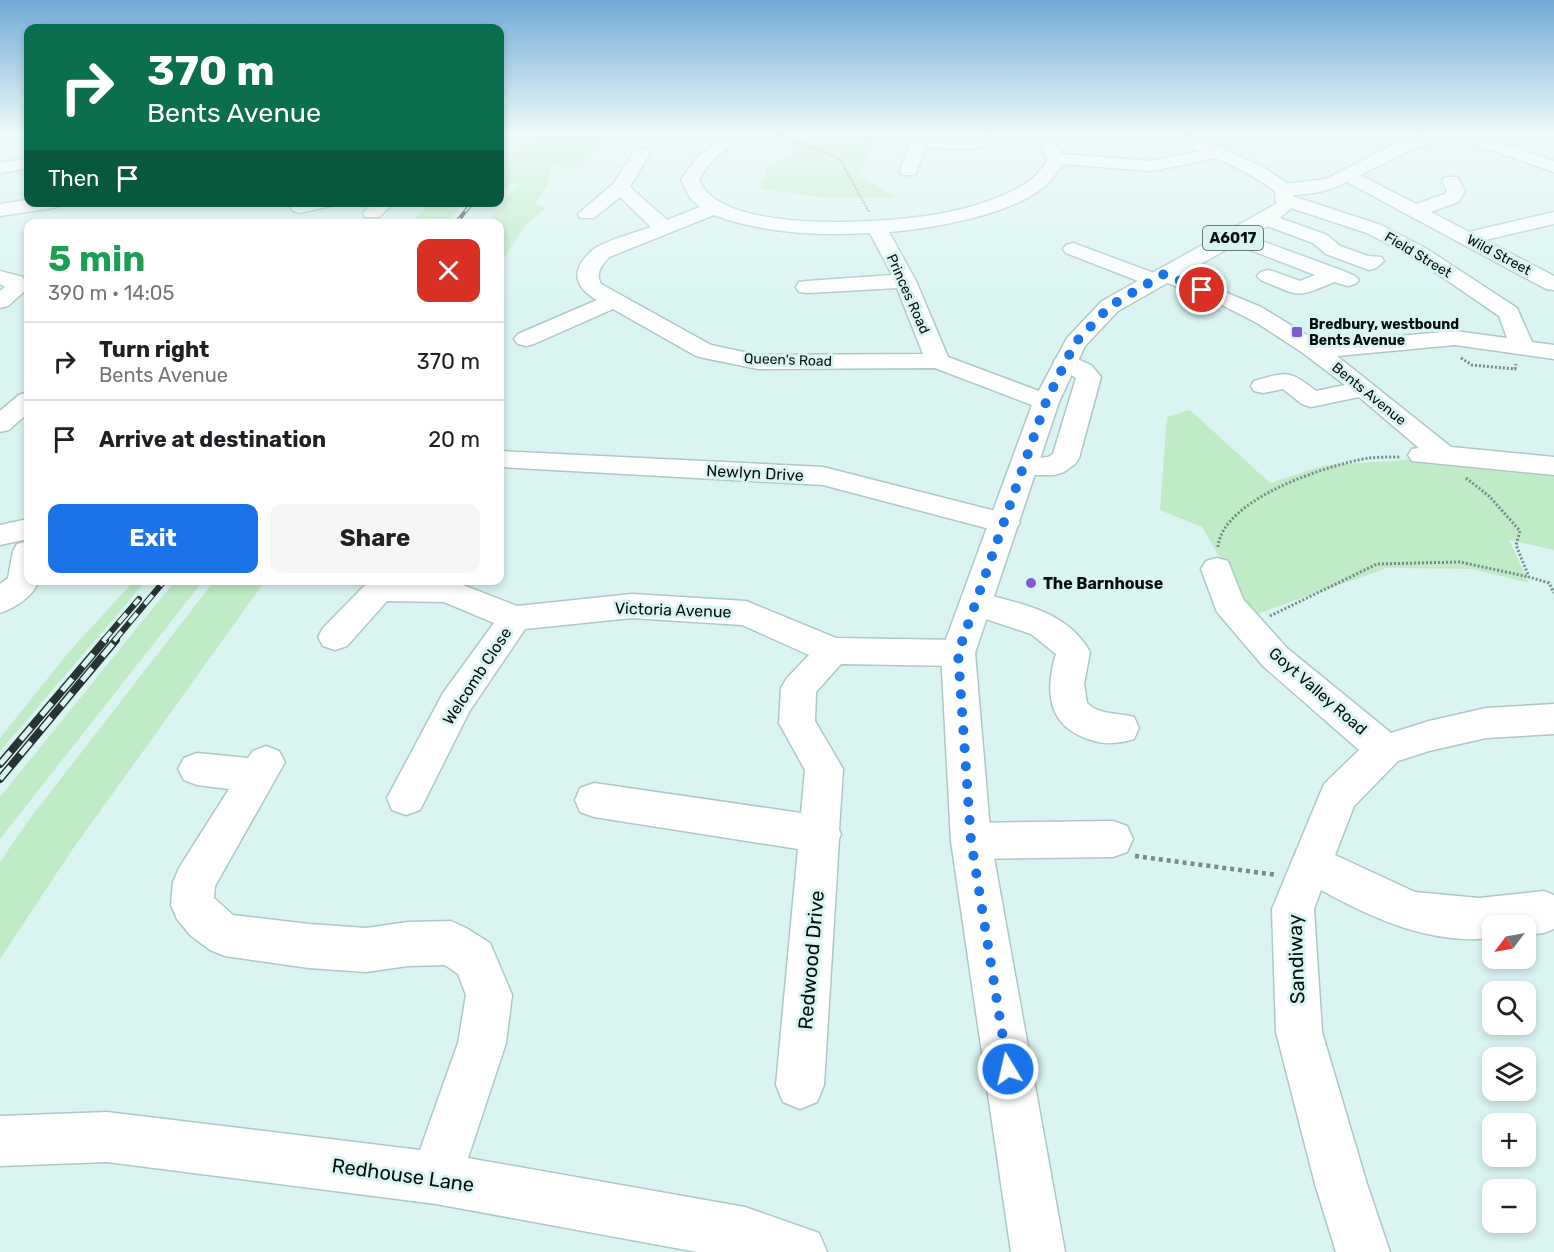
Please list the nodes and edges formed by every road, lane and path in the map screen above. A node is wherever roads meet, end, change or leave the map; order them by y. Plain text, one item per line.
1 (614, 192) edge
2 (625, 192) edge
3 (695, 192) edge
4 (858, 192) edge
5 (1022, 192) edge
6 (1292, 192) edge
7 (1379, 192) edge
8 (1455, 192) edge
9 (1285, 194) junction
10 (24, 206) edge
11 (1314, 207) junction
12 (713, 209) junction
13 (0, 210) edge
14 (1414, 211) junction
15 (587, 214) dead end
16 (1554, 218) edge
17 (1275, 222) junction
18 (663, 227) junction
19 (877, 228) junction
20 (1234, 237) junction
21 (1467, 238) junction
22 (1073, 249) dead end
23 (1374, 261) dead end
24 (1268, 276) dead end
25 (0, 277) edge
26 (1159, 277) junction
27 (904, 281) junction
28 (1554, 284) edge
29 (807, 287) dead end
30 (0, 301) edge
31 (613, 301) junction
32 (526, 339) dead end
33 (1522, 346) junction
34 (1316, 351) junction
35 (1554, 352) edge
36 (938, 361) junction
37 (1066, 361) junction
38 (1263, 386) dead end
39 (1364, 389) junction
40 (1046, 402) junction
41 (24, 403) edge
42 (0, 424) edge
43 (1428, 455) junction
44 (504, 459) edge
45 (1024, 466) junction
46 (1554, 466) edge
47 (1005, 523) junction
48 (24, 530) edge
49 (0, 534) edge
50 (1217, 569) joint
51 (24, 576) edge
52 (1528, 577) junction
53 (1554, 593) edge
54 (0, 602) edge
55 (976, 604) junction
56 (515, 618) junction
57 (1249, 627) junction
58 (335, 637) dead end
59 (833, 651) junction
60 (958, 653) junction
61 (1554, 719) edge
62 (1122, 728) dead end
63 (1385, 750) junction
64 (197, 769) dead end
65 (406, 798) dead end
66 (594, 800) dead end
67 (821, 834) junction
68 (1113, 839) joint
69 (971, 841) junction
70 (1308, 872) junction
71 (1544, 912) dead end
72 (800, 1085) dead end
73 (0, 1142) edge
74 (436, 1178) junction
75 (801, 1252) edge
76 (1038, 1252) edge
77 (1363, 1252) edge

1 - 15 street
2 - 18 street
3 - 12 street
4 - 19 path
5 - 19 street
6 - 9 street
7 - 14 street, Wild Street
8 - 14 street
9 - 11 street, Field Street
9 - 17 street, A6017
10 - 13 street
11 - 17 street
11 - 33 street, Field Street
12 - 18 street, Queen's Road
12 - 19 street
14 - 21 street, Wild Street
16 - 21 street
17 - 20 street, A6017
17 - 23 street
18 - 31 street, Queen's Road
19 - 27 street, Princes Road
20 - 24 street
20 - 26 street, A6017
21 - 28 street, Wild Street
22 - 26 street, Bents Avenue
25 - 30 street
26 - 34 street, Bents Avenue
26 - 37 street, A6017
27 - 29 street
27 - 36 street, Princes Road
31 - 32 street
31 - 36 street, Queen's Road
33 - 34 street
33 - 35 street
34 - 39 street, Bents Avenue
36 - 40 street, Queen's Road
37 - 40 street, A6017
37 - 45 street
38 - 39 street
39 - 43 street, Bents Avenue
40 - 45 street, A6017
41 - 42 street
43 - 46 street
43 - 50 path
43 - 52 path
44 - 47 street, Newlyn Drive
45 - 47 street, A6017
47 - 55 street, A6017
48 - 49 street
50 - 57 street, Goyt Valley Road
51 - 54 street
52 - 53 path
52 - 57 path
55 - 60 street, A6017
55 - 62 street
56 - 58 street, Victoria Avenue
56 - 59 street, Victoria Avenue
56 - 65 street, Welcomb Close
57 - 63 street, Goyt Valley Road
59 - 60 street, Victoria Avenue
59 - 67 street, Redwood Drive
60 - 69 street, A6017
61 - 63 street, Sandiway
63 - 70 street, Sandiway
64 - 74 street
66 - 67 street
67 - 72 street, Redwood Drive
68 - 69 street
68 - 70 path
69 - 76 street, A6017
70 - 71 street
70 - 77 street, Sandiway
73 - 74 street, Redhouse Lane
74 - 75 street, Redhouse Lane

